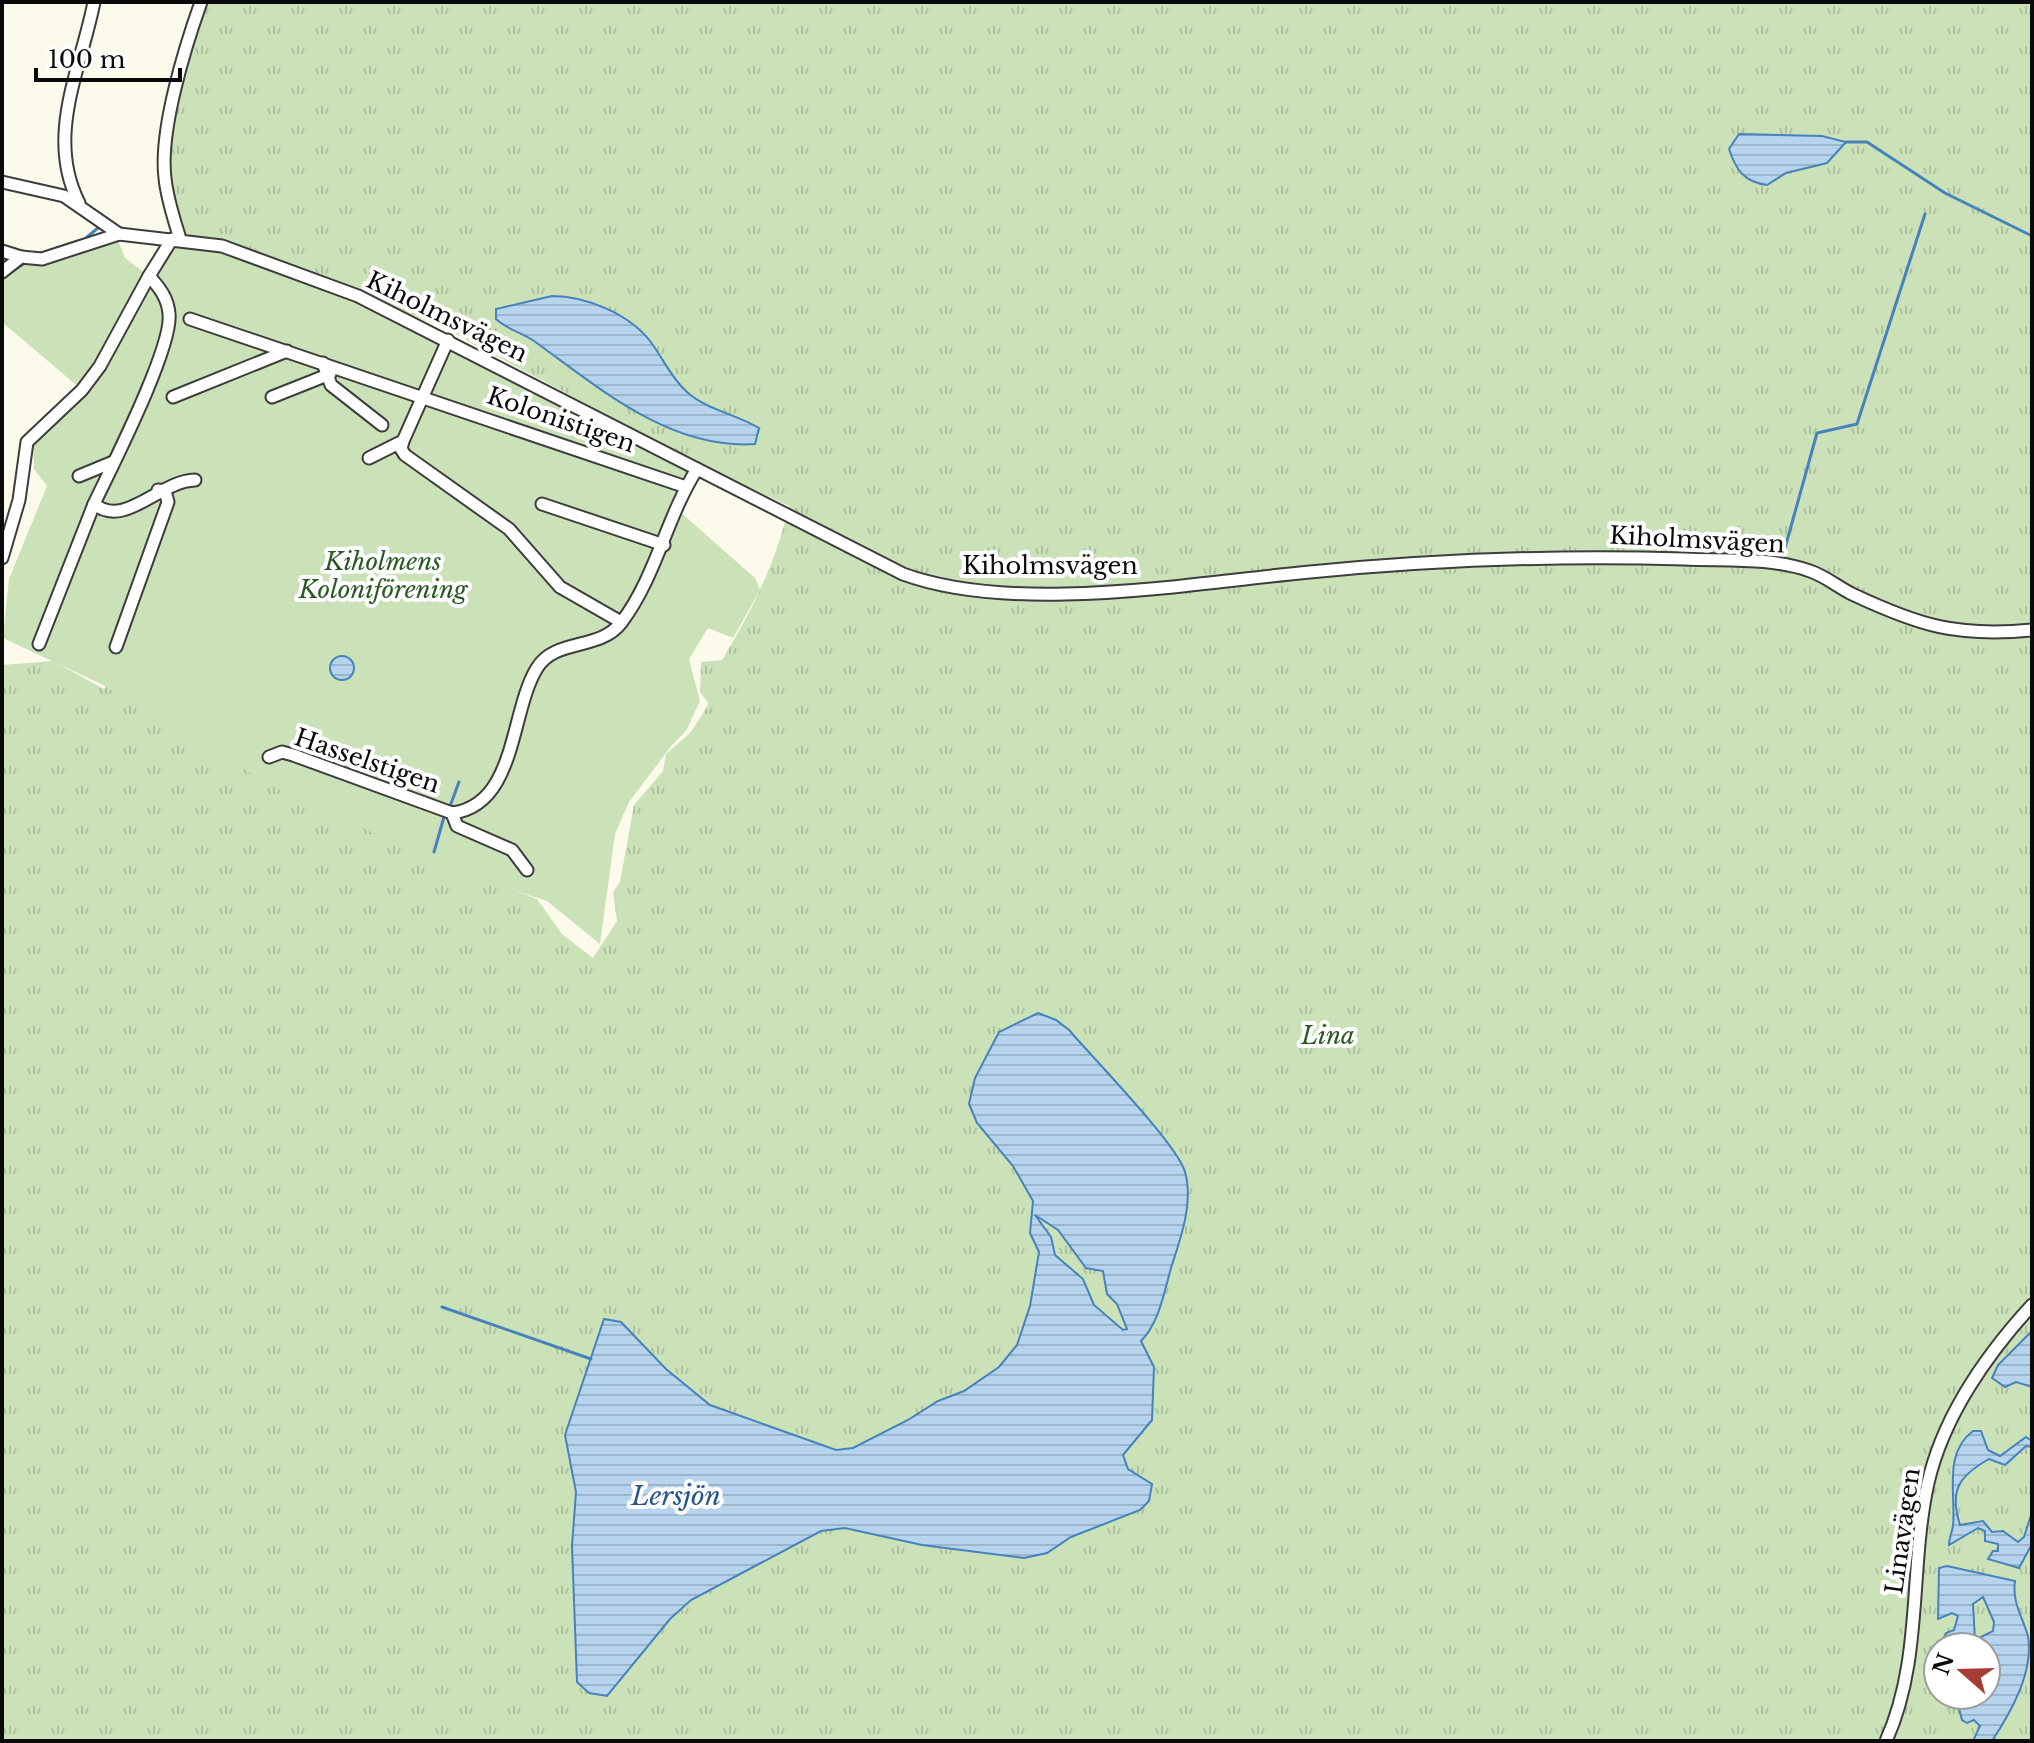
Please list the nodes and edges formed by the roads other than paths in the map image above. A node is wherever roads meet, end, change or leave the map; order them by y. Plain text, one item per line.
1 (94, 2) edge
2 (201, 2) edge
3 (2, 182) edge
4 (80, 205) junction
5 (119, 234) junction
6 (176, 239) junction
7 (2, 251) edge
8 (21, 257) junction
9 (2, 272) edge
10 (149, 276) junction
11 (190, 319) dead end
12 (448, 340) junction
13 (287, 351) junction
14 (323, 363) junction
15 (342, 370) junction
16 (325, 376) junction
17 (421, 396) junction
18 (173, 397) dead end
19 (272, 397) dead end
20 (382, 425) dead end
21 (403, 441) junction
22 (369, 458) dead end
23 (113, 462) junction
24 (697, 469) junction
25 (79, 476) dead end
26 (195, 480) dead end
27 (686, 487) junction
28 (158, 490) junction
29 (94, 504) junction
30 (542, 504) dead end
31 (664, 545) junction
32 (2, 558) edge
33 (621, 622) junction
34 (2032, 630) edge
35 (39, 644) dead end
36 (116, 647) dead end
37 (269, 757) dead end
38 (452, 813) junction
39 (527, 870) dead end
40 (2032, 1305) edge
41 (1886, 1741) edge

1 - 4 street
2 - 6 street
3 - 4 street
4 - 5 street
5 - 6 street, Kiholmsvägen
5 - 8 street
6 - 10 street
6 - 12 street, Kiholmsvägen
7 - 8 street
8 - 9 street
10 - 23 street
10 - 32 street
11 - 13 street, Kolonistigen
12 - 17 street
12 - 24 street, Kiholmsvägen
13 - 14 street, Kolonistigen
13 - 18 street
14 - 15 street, Kolonistigen
14 - 16 street
15 - 16 street
15 - 17 street, Kolonistigen
16 - 19 street
16 - 20 street
17 - 21 street
17 - 27 street, Kolonistigen
21 - 22 street
21 - 33 street
23 - 25 street
23 - 29 street
24 - 27 street, Hasselstigen
24 - 34 street, Kiholmsvägen
26 - 28 street
27 - 31 street, Hasselstigen
28 - 29 street
28 - 36 street
29 - 35 street
30 - 31 street
31 - 33 street, Hasselstigen
33 - 38 street, Hasselstigen
37 - 38 street, Hasselstigen
38 - 39 street, Hasselstigen
40 - 41 street, Linavägen

